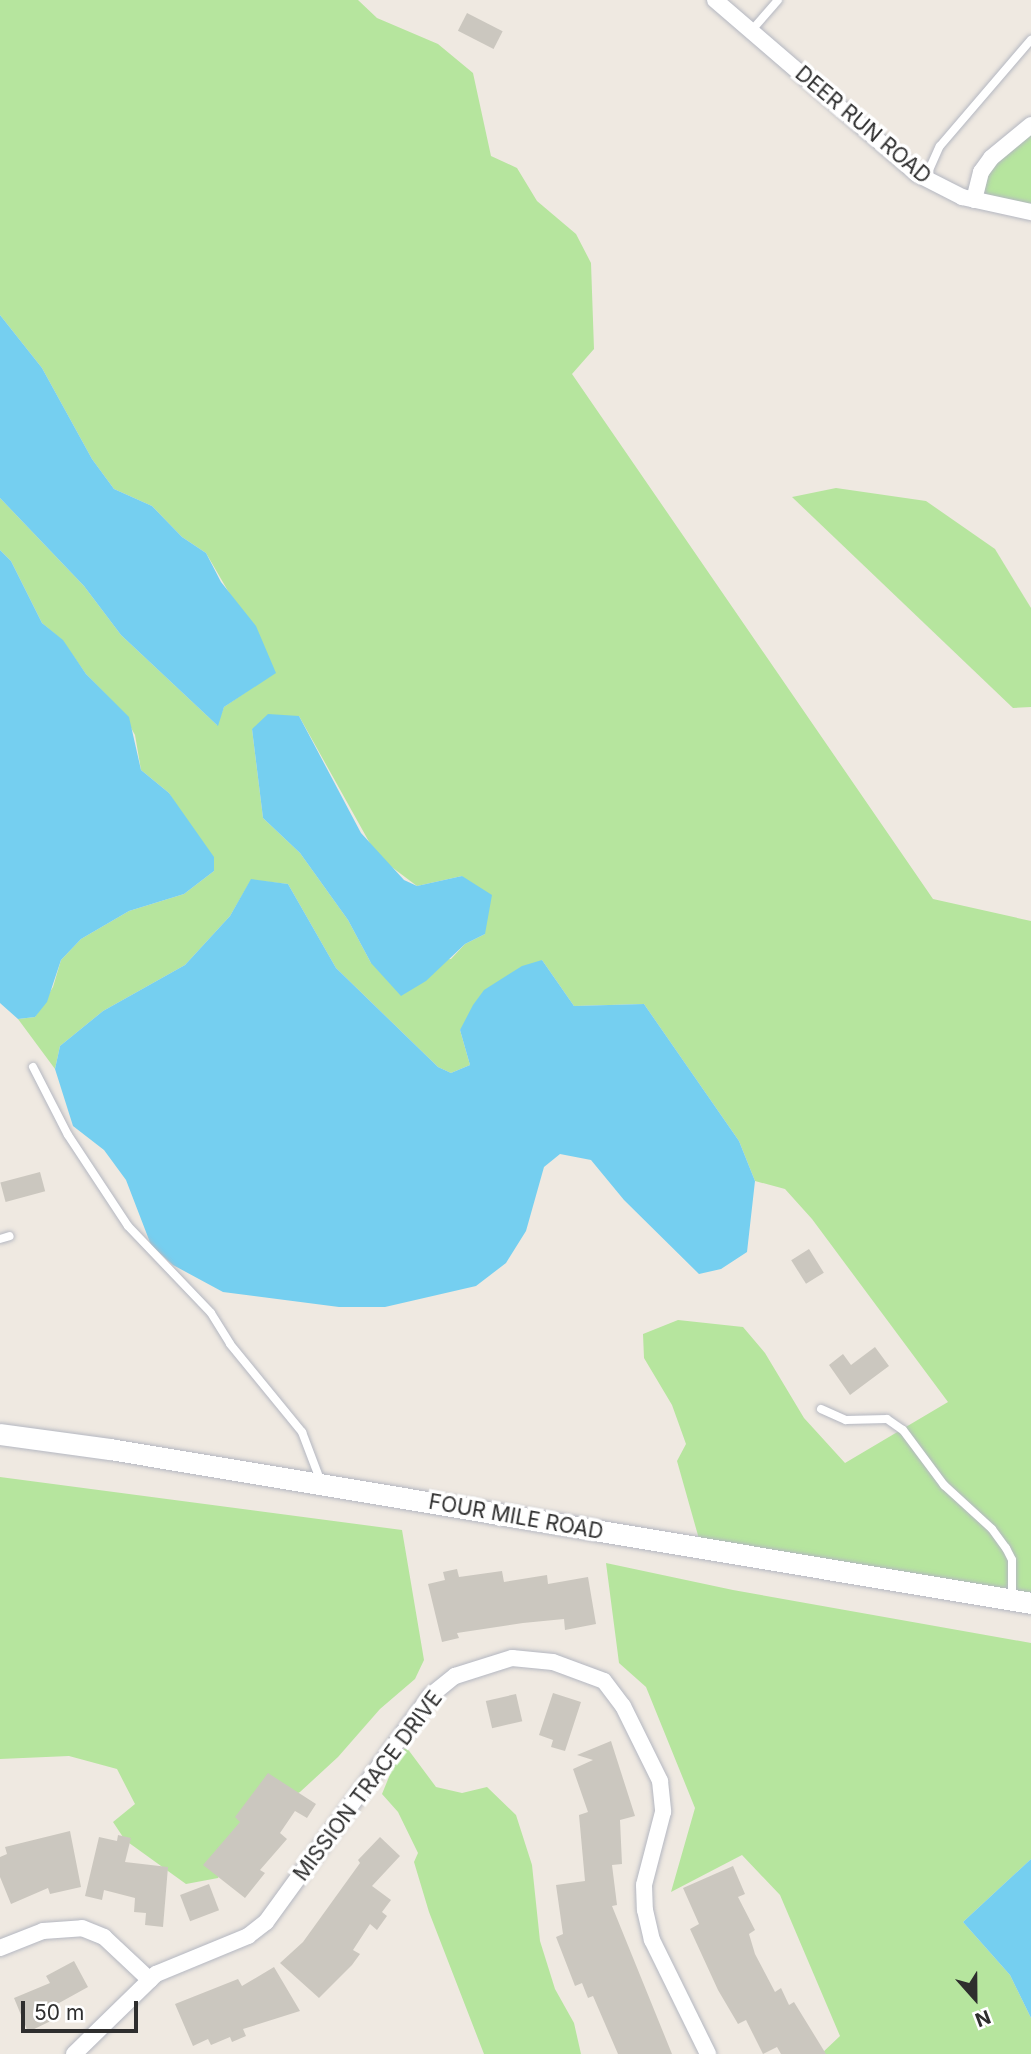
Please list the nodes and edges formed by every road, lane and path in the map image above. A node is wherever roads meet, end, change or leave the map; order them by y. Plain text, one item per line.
1 (715, 0) edge
2 (778, 0) edge
3 (751, 31) junction
4 (1031, 40) edge
5 (1031, 125) edge
6 (925, 179) junction
7 (974, 200) junction
8 (1031, 212) edge
9 (33, 1067) dead end
10 (10, 1236) dead end
11 (0, 1239) edge
12 (821, 1409) dead end
13 (0, 1434) edge
14 (322, 1485) junction
15 (1022, 1602) edge
16 (0, 1948) edge
17 (150, 1980) junction
18 (74, 2054) edge
19 (708, 2054) edge

1 - 3 street, DEER RUN ROAD
2 - 3 lane
3 - 6 street, DEER RUN ROAD
4 - 6 lane
5 - 7 street
6 - 7 street, DEER RUN ROAD
7 - 8 street, DEER RUN ROAD
9 - 14 lane
10 - 11 lane
12 - 15 lane
13 - 14 main road, FOUR MILE ROAD
14 - 15 main road, FOUR MILE ROAD
16 - 17 street
17 - 18 street, MISSION TRACE DRIVE
17 - 19 street, MISSION TRACE DRIVE

